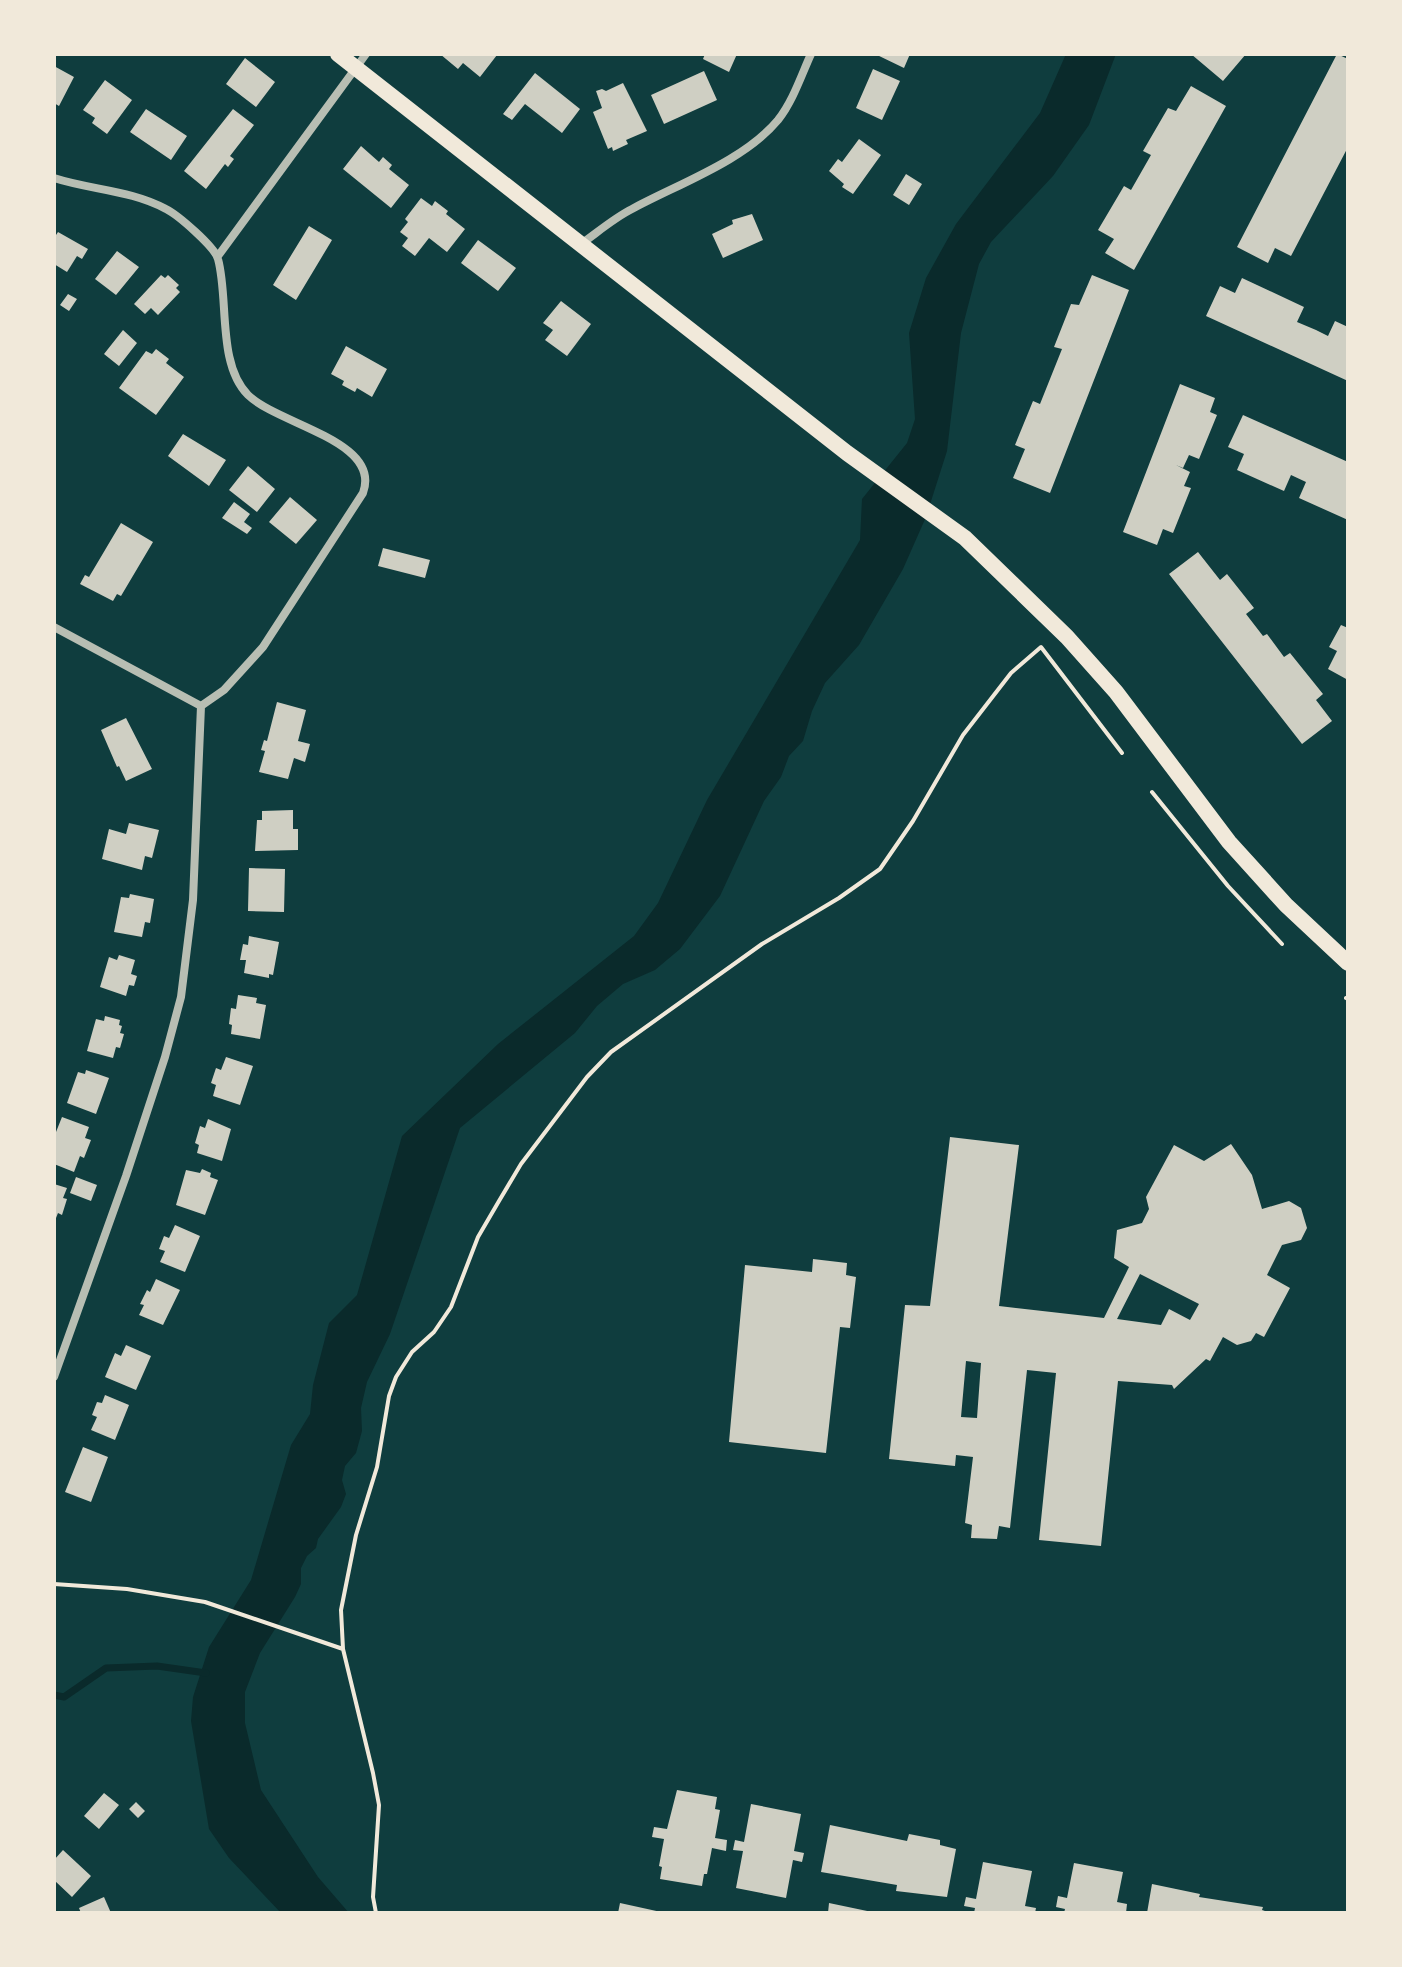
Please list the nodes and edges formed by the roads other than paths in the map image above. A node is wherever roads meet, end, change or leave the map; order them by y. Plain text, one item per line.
1 (338, 54) edge
2 (811, 54) edge
3 (361, 61) edge
4 (54, 178) edge
5 (581, 244) junction
6 (218, 256) junction
7 (54, 627) edge
8 (201, 706) junction
9 (1348, 963) edge
10 (54, 1377) edge

1 - 3 main road
2 - 5 street
3 - 5 main road
3 - 6 street
4 - 6 street
5 - 9 main road
6 - 8 street
7 - 8 street
8 - 10 street

